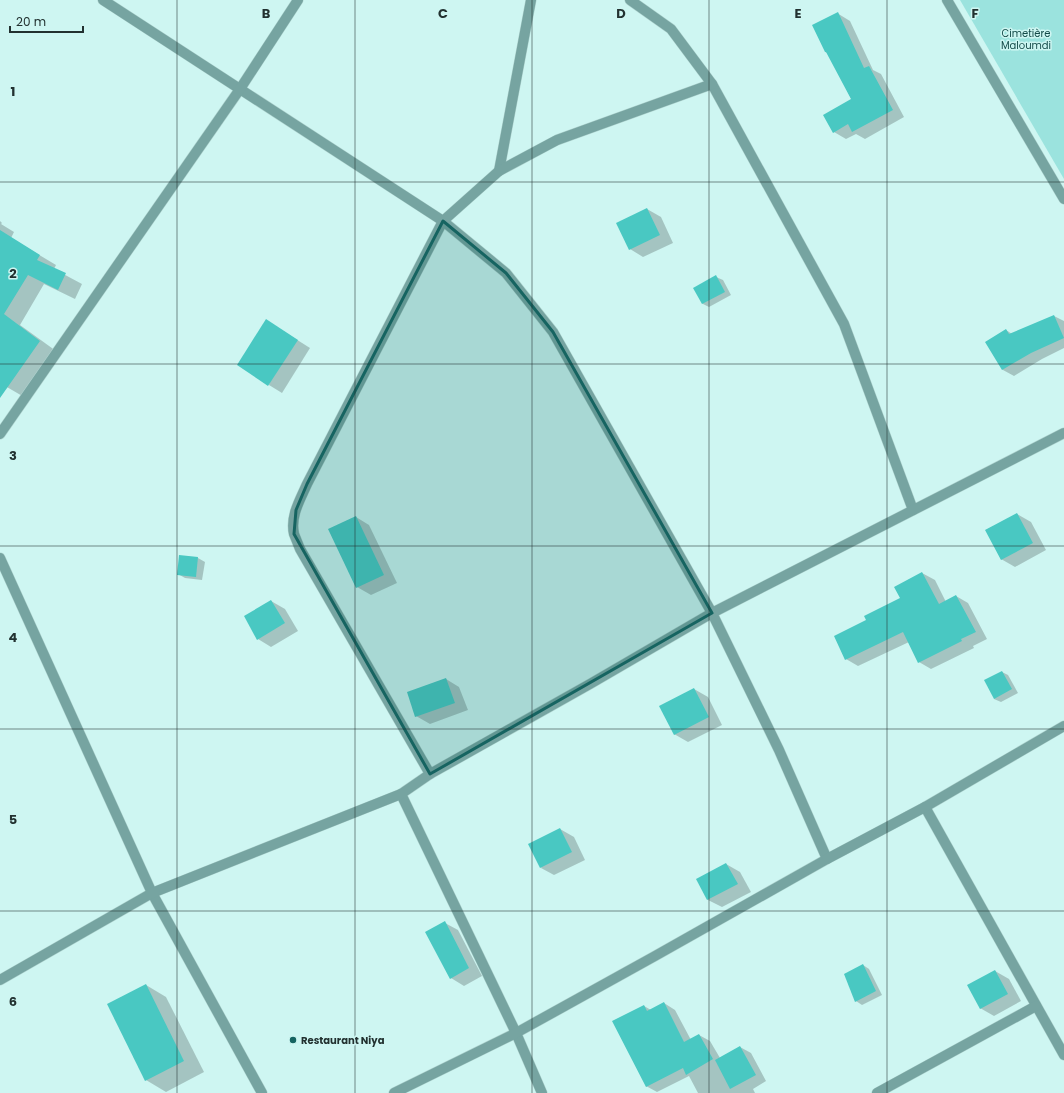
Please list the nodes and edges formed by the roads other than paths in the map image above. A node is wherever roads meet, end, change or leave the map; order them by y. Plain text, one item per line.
1 (103, 0) edge
2 (298, 0) edge
3 (531, 0) edge
4 (630, 0) edge
5 (947, 0) edge
6 (712, 84) junction
7 (240, 89) junction
8 (499, 171) junction
9 (1064, 198) edge
10 (443, 221) junction
11 (1064, 433) edge
12 (0, 434) edge
13 (914, 510) junction
14 (0, 558) edge
15 (712, 613) junction
16 (1064, 726) edge
17 (430, 774) junction
18 (401, 794) junction
19 (925, 807) junction
20 (827, 859) junction
21 (152, 893) junction
22 (0, 980) edge
23 (1036, 1006) junction
24 (516, 1033) junction
25 (1064, 1055) edge
26 (262, 1093) edge
27 (394, 1093) edge
28 (542, 1093) edge
29 (877, 1093) edge

1 - 7 street
2 - 7 street
3 - 8 street
4 - 6 street
5 - 9 street
6 - 8 street
6 - 13 street
7 - 10 street
7 - 12 street
8 - 10 street
10 - 15 street
10 - 17 street
11 - 13 street
13 - 15 street
14 - 21 street
15 - 17 street
15 - 20 street
16 - 19 street
17 - 18 street
18 - 21 street
18 - 24 street
19 - 20 street
19 - 23 street
20 - 24 street
21 - 22 street
21 - 26 street
23 - 25 street
23 - 29 street
24 - 27 street
24 - 28 street

